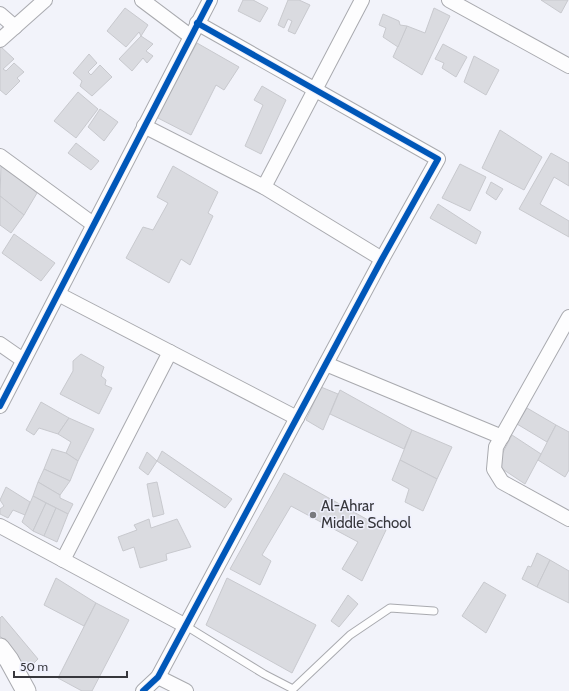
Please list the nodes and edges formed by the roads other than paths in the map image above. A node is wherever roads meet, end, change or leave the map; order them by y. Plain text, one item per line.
1 (45, 0) edge
2 (142, 0) edge
3 (210, 0) edge
4 (362, 0) edge
5 (449, 0) edge
6 (0, 14) edge
7 (197, 23) junction
8 (15, 27) junction
9 (190, 36) junction
10 (0, 40) edge
11 (569, 66) edge
12 (314, 90) junction
13 (144, 126) junction
14 (0, 156) edge
15 (264, 187) junction
16 (94, 224) junction
17 (382, 259) junction
18 (58, 294) junction
19 (569, 317) edge
20 (565, 335) edge
21 (0, 344) edge
22 (170, 352) junction
23 (23, 360) junction
24 (326, 364) junction
25 (0, 406) edge
26 (297, 418) junction
27 (502, 437) junction
28 (569, 519) edge
29 (0, 526) edge
30 (63, 560) junction
31 (434, 611) dead end
32 (186, 626) junction
33 (0, 648) edge
34 (158, 677) junction
35 (26, 691) edge
36 (144, 691) edge
37 (186, 691) edge

1 - 8 street
2 - 9 street
3 - 7 street
4 - 12 street
5 - 11 street
6 - 8 street
7 - 9 street
7 - 12 street
8 - 10 street
9 - 13 street
12 - 15 street
12 - 17 street
13 - 15 street
13 - 16 street
14 - 16 street
15 - 17 street
16 - 18 street
17 - 24 street
18 - 22 street
18 - 23 street
19 - 20 street
20 - 27 street
21 - 23 street
22 - 26 street
22 - 30 street
23 - 25 street
24 - 26 street
24 - 27 street
26 - 32 street
27 - 28 street
29 - 30 street
30 - 32 street
31 - 32 lane
32 - 34 street
33 - 35 main road
34 - 36 street
34 - 37 street

